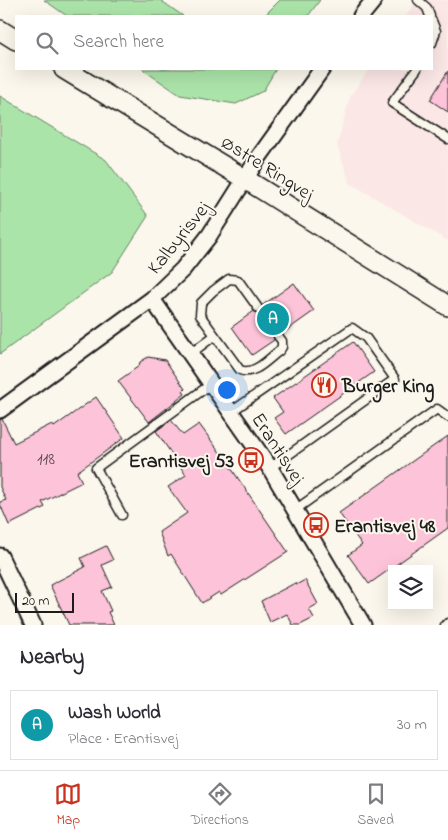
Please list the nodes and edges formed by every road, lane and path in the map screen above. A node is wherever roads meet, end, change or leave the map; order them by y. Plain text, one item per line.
1 (374, 0) edge
2 (418, 0) edge
3 (362, 15) edge
4 (430, 15) edge
5 (433, 24) edge
6 (0, 30) edge
7 (15, 39) edge
8 (433, 40) edge
9 (66, 70) edge
10 (321, 70) edge
11 (416, 70) edge
12 (448, 139) edge
13 (245, 179) junction
14 (152, 299) junction
15 (448, 306) edge
16 (258, 308) dead end
17 (214, 336) junction
18 (278, 336) dead end
19 (190, 354) junction
20 (211, 384) junction
21 (0, 410) edge
22 (231, 412) junction
23 (448, 417) edge
24 (270, 468) junction
25 (295, 510) junction
26 (122, 515) dead end
27 (0, 556) edge
28 (448, 623) edge
29 (33, 625) edge
30 (363, 625) edge
31 (445, 625) edge

1 - 3 street
2 - 4 lane
5 - 8 lane
6 - 7 street
9 - 13 street, Østre Ringvej
10 - 13 street, Kalbyrisvej
11 - 12 lane
13 - 14 street, Kalbyrisvej
13 - 15 street, Østre Ringvej
14 - 19 street, Erantisvej
14 - 21 street, Kalbyrisvej
16 - 17 lane
17 - 18 lane
17 - 19 lane
19 - 20 street, Erantisvej
20 - 22 street, Erantisvej
20 - 26 lane
22 - 24 street, Erantisvej
22 - 24 lane
23 - 25 lane
24 - 25 street, Erantisvej
25 - 30 street, Erantisvej
27 - 29 street
28 - 31 lane

